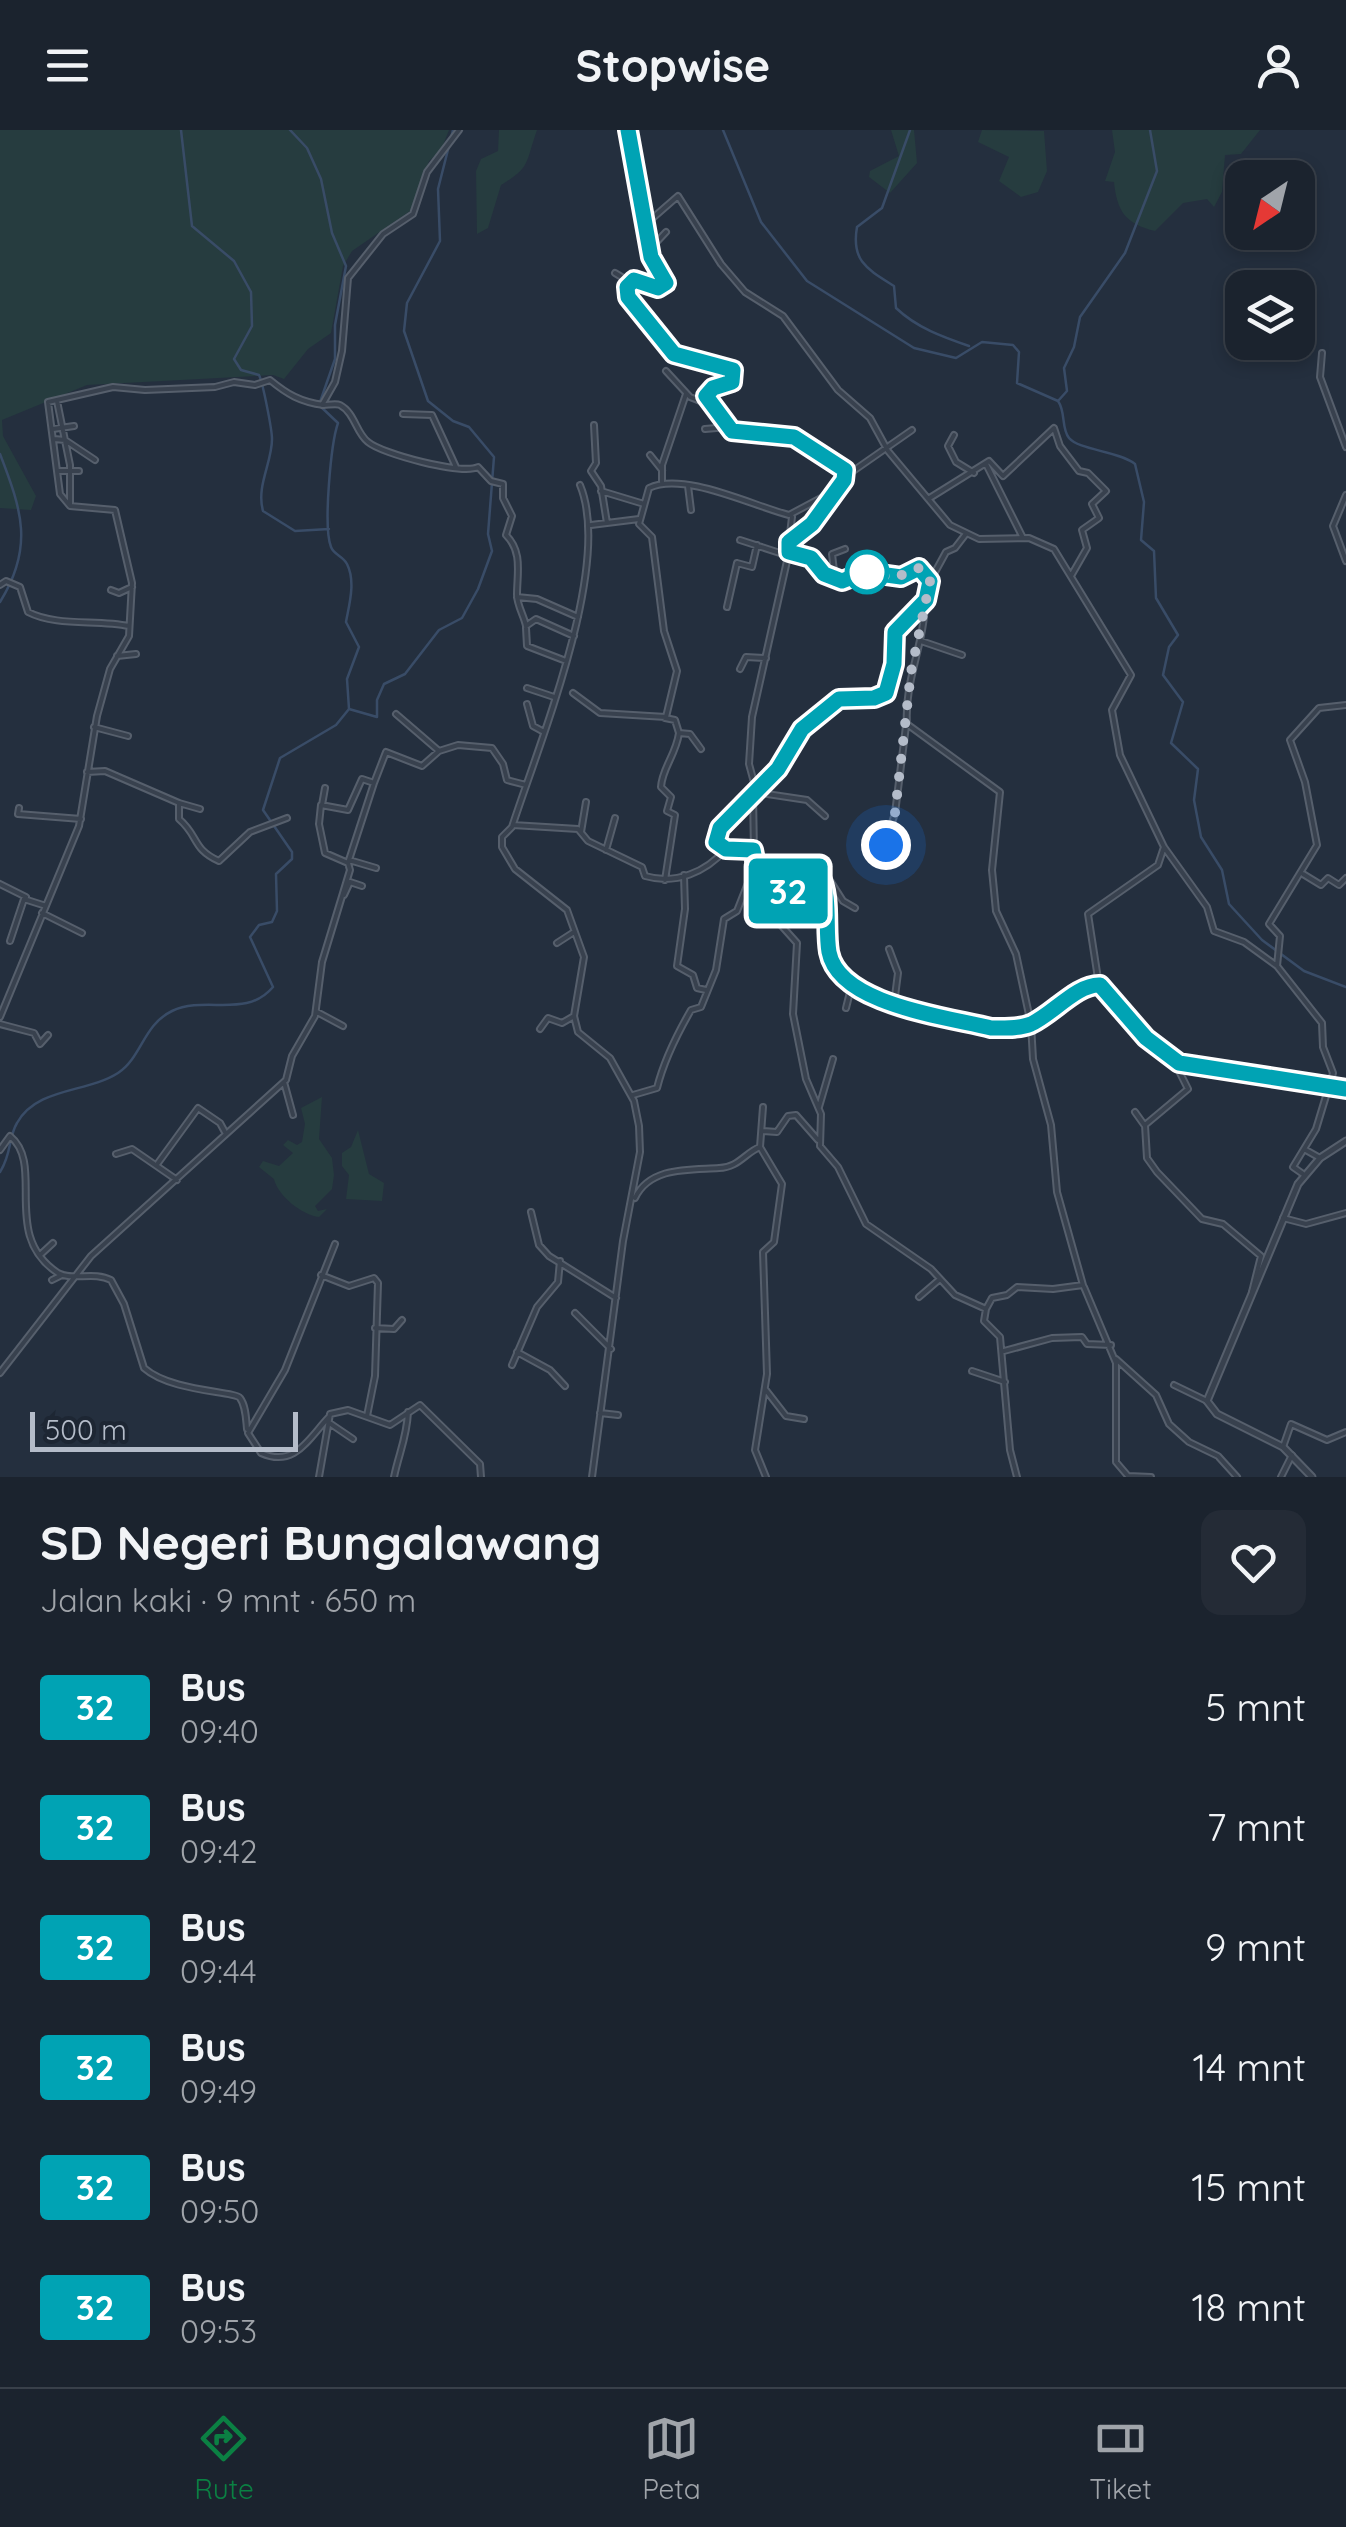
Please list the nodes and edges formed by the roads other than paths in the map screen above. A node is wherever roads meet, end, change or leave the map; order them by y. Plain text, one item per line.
1 (459, 130) edge
2 (628, 130) edge
3 (646, 223) junction
4 (666, 232) dead end
5 (650, 249) junction
6 (615, 272) dead end
7 (630, 282) junction
8 (1322, 353) dead end
9 (666, 371) dead end
10 (686, 394) junction
11 (57, 401) junction
12 (708, 404) junction
13 (322, 405) junction
14 (403, 414) dead end
15 (594, 425) dead end
16 (74, 426) dead end
17 (64, 427) junction
18 (728, 427) junction
19 (53, 428) junction
20 (706, 428) dead end
21 (912, 430) dead end
22 (954, 434) dead end
23 (54, 439) junction
24 (66, 441) junction
25 (1346, 447) edge
26 (888, 451) junction
27 (650, 455) dead end
28 (95, 460) dead end
29 (986, 464) junction
30 (456, 467) junction
31 (71, 470) junction
32 (662, 470) junction
33 (58, 471) junction
34 (79, 471) dead end
35 (974, 472) junction
36 (846, 476) junction
37 (662, 482) junction
38 (580, 485) dead end
39 (688, 486) junction
40 (836, 490) junction
41 (601, 491) junction
42 (1346, 495) edge
43 (928, 499) junction
44 (644, 504) junction
45 (70, 506) junction
46 (692, 510) dead end
47 (792, 514) junction
48 (638, 519) junction
49 (607, 523) junction
50 (591, 525) junction
51 (964, 535) junction
52 (1024, 538) junction
53 (740, 540) dead end
54 (789, 542) junction
55 (758, 546) junction
56 (845, 550) dead end
57 (788, 553) junction
58 (1346, 562) edge
59 (927, 574) junction
60 (1071, 576) junction
61 (835, 579) junction
62 (0, 585) edge
63 (132, 587) junction
64 (111, 590) dead end
65 (517, 598) junction
66 (926, 600) junction
67 (727, 607) dead end
68 (578, 617) junction
69 (129, 626) junction
70 (526, 626) junction
71 (574, 636) junction
72 (921, 641) junction
73 (136, 654) dead end
74 (962, 654) dead end
75 (117, 656) junction
76 (766, 658) junction
77 (566, 660) junction
78 (740, 669) dead end
79 (527, 688) dead end
80 (573, 693) dead end
81 (554, 697) junction
82 (527, 704) dead end
83 (1346, 705) edge
84 (396, 714) dead end
85 (665, 718) junction
86 (907, 724) junction
87 (94, 726) junction
88 (544, 732) junction
89 (679, 733) junction
90 (128, 736) dead end
91 (701, 749) dead end
92 (439, 751) junction
93 (87, 772) junction
94 (374, 783) junction
95 (526, 784) junction
96 (325, 788) dead end
97 (755, 792) junction
98 (586, 802) dead end
99 (179, 803) junction
100 (322, 804) junction
101 (19, 808) dead end
102 (200, 809) dead end
103 (825, 816) dead end
104 (288, 818) dead end
105 (615, 818) dead end
106 (81, 819) junction
107 (513, 826) junction
108 (581, 832) junction
109 (879, 846) dead end
110 (1164, 847) junction
111 (726, 849) junction
112 (606, 850) junction
113 (754, 852) junction
114 (348, 862) junction
115 (376, 868) dead end
116 (1302, 874) junction
117 (684, 875) junction
118 (821, 878) junction
119 (1346, 878) edge
120 (665, 880) junction
121 (759, 880) junction
122 (0, 884) edge
123 (362, 886) dead end
124 (26, 898) junction
125 (340, 898) junction
126 (46, 906) junction
127 (854, 908) dead end
128 (42, 913) junction
129 (574, 932) junction
130 (82, 933) dead end
131 (10, 940) dead end
132 (558, 943) dead end
133 (889, 949) dead end
134 (1276, 966) junction
135 (852, 984) junction
136 (1099, 985) junction
137 (706, 990) junction
138 (894, 1004) junction
139 (846, 1008) dead end
140 (316, 1012) junction
141 (574, 1016) junction
142 (0, 1017) edge
143 (0, 1024) edge
144 (1032, 1024) junction
145 (344, 1026) dead end
146 (540, 1028) dead end
147 (48, 1036) dead end
148 (833, 1058) dead end
149 (1182, 1064) junction
150 (284, 1082) junction
151 (1329, 1088) junction
152 (1346, 1089) edge
153 (630, 1095) junction
154 (763, 1107) dead end
155 (819, 1107) junction
156 (1135, 1112) dead end
157 (293, 1114) dead end
158 (1144, 1126) junction
159 (763, 1130) junction
160 (226, 1134) junction
161 (818, 1140) junction
162 (1346, 1142) edge
163 (760, 1148) junction
164 (1304, 1149) junction
165 (0, 1150) edge
166 (116, 1154) dead end
167 (1320, 1158) junction
168 (158, 1163) junction
169 (1304, 1174) junction
170 (177, 1180) junction
171 (631, 1208) junction
172 (530, 1212) dead end
173 (1346, 1214) edge
174 (1283, 1218) junction
175 (53, 1243) dead end
176 (335, 1244) dead end
177 (40, 1255) junction
178 (560, 1261) junction
179 (62, 1274) junction
180 (78, 1274) junction
181 (321, 1275) junction
182 (940, 1279) junction
183 (52, 1280) dead end
184 (1083, 1285) junction
185 (1252, 1292) junction
186 (918, 1297) dead end
187 (616, 1298) junction
188 (986, 1310) junction
189 (575, 1313) dead end
190 (402, 1320) dead end
191 (375, 1328) junction
192 (1111, 1345) junction
193 (611, 1349) junction
194 (517, 1352) junction
195 (1002, 1352) junction
196 (1116, 1360) junction
197 (512, 1365) dead end
198 (1, 1370) edge
199 (972, 1371) dead end
200 (1004, 1382) junction
201 (1174, 1385) dead end
202 (564, 1386) dead end
203 (764, 1388) junction
204 (1207, 1400) junction
205 (408, 1412) junction
206 (600, 1414) junction
207 (618, 1415) dead end
208 (367, 1416) junction
209 (804, 1419) dead end
210 (328, 1420) junction
211 (248, 1429) junction
212 (1346, 1432) edge
213 (353, 1439) dead end
214 (1282, 1446) junction
215 (1292, 1454) junction
216 (319, 1477) edge
217 (394, 1477) edge
218 (481, 1477) edge
219 (592, 1477) edge
220 (766, 1477) edge
221 (1017, 1477) edge
222 (1152, 1477) edge
223 (1237, 1477) edge
224 (1281, 1477) edge
225 (1312, 1477) edge

1 - 13 street
2 - 3 street
3 - 5 street
3 - 26 street
4 - 5 street
5 - 7 street
6 - 7 street
7 - 12 street
8 - 25 street
9 - 10 street
10 - 12 street
10 - 32 street
11 - 13 street
11 - 17 street
11 - 19 street
12 - 18 street
13 - 30 street
14 - 30 street
15 - 41 street
16 - 17 street
17 - 19 street
17 - 24 street
18 - 20 street
18 - 36 street
19 - 23 street
21 - 26 street
22 - 35 street
23 - 24 street
23 - 33 street
24 - 28 street
24 - 31 street
26 - 36 street
26 - 43 street
27 - 32 street
29 - 35 street
29 - 52 street
29 - 60 street
30 - 65 street
31 - 33 street
31 - 34 street
31 - 45 street
32 - 37 street
33 - 45 street
35 - 43 street
36 - 40 street
37 - 39 street
37 - 44 street
38 - 50 street
39 - 46 street
39 - 47 street
40 - 47 street
40 - 54 street
41 - 44 street
41 - 49 street
42 - 58 street
43 - 51 street
44 - 48 street
45 - 63 street
47 - 54 street
48 - 49 street
48 - 85 street
49 - 50 street
50 - 68 street
51 - 52 street
51 - 59 street
52 - 60 street
53 - 55 street
54 - 57 street
55 - 57 street
55 - 67 street
56 - 61 street
57 - 61 street
57 - 76 street
59 - 61 street
59 - 66 street
60 - 110 street
62 - 69 street
63 - 64 street
63 - 69 street
65 - 68 street
65 - 70 street
66 - 72 street
66 - 97 street
68 - 71 street
69 - 75 street
70 - 71 street
70 - 77 street
71 - 77 street
72 - 74 street
72 - 86 street
73 - 75 street
75 - 87 street
76 - 78 street
76 - 97 street
77 - 81 street
79 - 81 street
80 - 85 street
81 - 88 street
82 - 88 street
83 - 116 street
84 - 92 street
85 - 89 street
86 - 109 street
86 - 144 street
87 - 90 street
87 - 93 street
88 - 95 street
89 - 91 street
89 - 120 street
92 - 94 street
92 - 95 street
93 - 99 street
93 - 106 street
94 - 100 street
94 - 114 street
95 - 107 street
96 - 100 street
97 - 103 street
97 - 111 street
97 - 113 street
98 - 108 street
99 - 102 street
99 - 104 street
100 - 114 street
101 - 106 street
105 - 112 street
106 - 126 street
107 - 108 street
107 - 129 street
108 - 112 street
110 - 134 street
110 - 136 street
111 - 113 street
111 - 117 street
112 - 120 street
113 - 121 street
114 - 115 street
114 - 125 street
116 - 119 street
116 - 134 street
117 - 120 street
117 - 137 street
118 - 121 street
118 - 127 street
118 - 135 street
121 - 137 street
121 - 155 street
122 - 124 street
123 - 125 street
124 - 126 street
124 - 131 street
125 - 140 street
126 - 128 street
128 - 130 street
128 - 142 street
129 - 132 street
129 - 141 street
133 - 138 street
134 - 151 street
135 - 138 street
135 - 139 street
136 - 144 street
136 - 149 street
137 - 153 street
138 - 144 street
140 - 145 street
140 - 150 street
141 - 146 street
141 - 153 street
143 - 147 street
144 - 184 street
148 - 155 street
149 - 151 street
149 - 158 street
150 - 157 street
150 - 160 street
151 - 152 street
151 - 164 street
153 - 171 street
154 - 159 street
155 - 161 street
156 - 158 street
158 - 185 street
159 - 161 street
159 - 163 street
160 - 168 street
160 - 170 street
161 - 182 street
162 - 167 street
163 - 171 street
163 - 203 street
164 - 167 street
164 - 169 street
165 - 177 street
166 - 168 street
167 - 169 street
168 - 170 street
169 - 174 street
170 - 180 street
171 - 187 street
172 - 178 street
173 - 174 street
174 - 185 street
175 - 177 street
176 - 181 street
177 - 179 street
178 - 187 street
178 - 194 street
179 - 180 street
179 - 183 street
180 - 198 street
180 - 211 street
181 - 191 street
181 - 211 street
182 - 186 street
182 - 188 street
184 - 188 street
184 - 192 street
185 - 204 street
187 - 193 street
188 - 195 street
189 - 193 street
190 - 191 street
191 - 208 street
192 - 195 street
192 - 196 street
193 - 206 street
194 - 197 street
194 - 202 street
195 - 200 street
196 - 222 street
196 - 223 street
199 - 200 street
200 - 221 street
201 - 204 street
203 - 209 street
203 - 220 street
204 - 214 street
205 - 208 street
205 - 217 street
205 - 218 street
206 - 207 street
206 - 219 street
208 - 210 street
210 - 211 street
210 - 213 street
210 - 216 street
212 - 214 street
214 - 215 street
215 - 224 street
215 - 225 street

